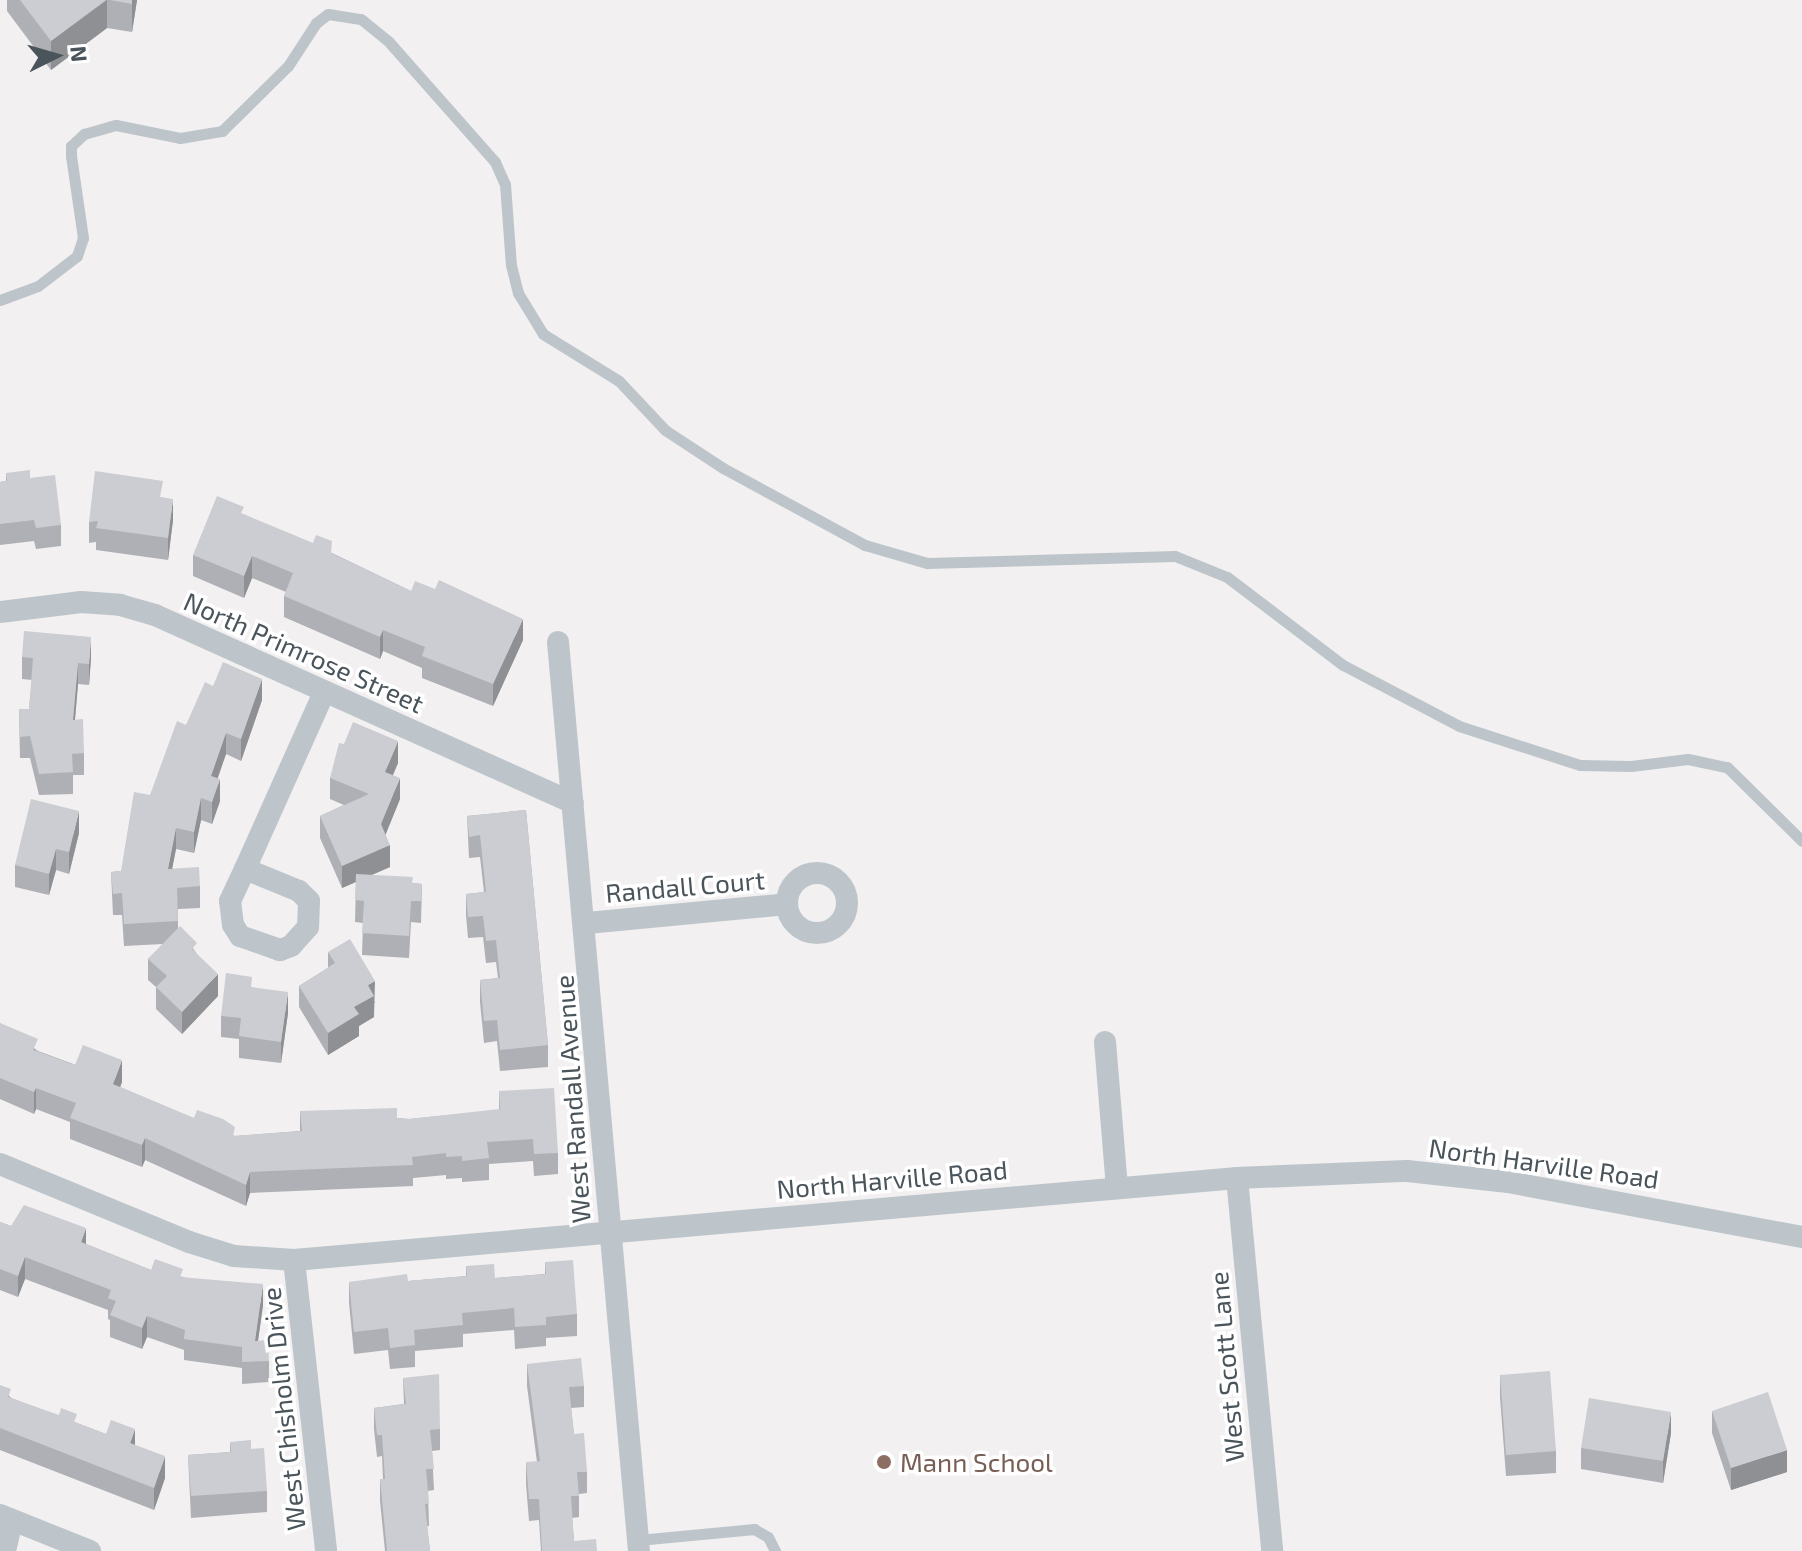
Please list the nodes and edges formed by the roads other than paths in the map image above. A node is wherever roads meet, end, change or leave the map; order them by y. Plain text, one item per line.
1 (0, 300) edge
2 (0, 612) edge
3 (558, 642) dead end
4 (324, 692) junction
5 (573, 803) junction
6 (1802, 841) edge
7 (245, 869) dead end
8 (787, 904) dead end
9 (587, 923) junction
10 (1105, 1042) dead end
11 (0, 1164) edge
12 (1237, 1178) junction
13 (1117, 1188) junction
14 (610, 1231) junction
15 (1802, 1237) edge
16 (294, 1260) junction
17 (6, 1518) edge
18 (638, 1546) edge
19 (5, 1551) edge
20 (90, 1551) edge
21 (326, 1551) edge
22 (775, 1551) edge
23 (1272, 1551) edge

1 - 6 lane
2 - 4 street, North Primrose Street
3 - 5 street, West Randall Avenue
4 - 5 street, North Primrose Street
4 - 7 street
5 - 9 street, West Randall Avenue
8 - 9 street, Randall Court
9 - 14 street, West Randall Avenue
10 - 13 street
11 - 16 street, North Harville Road
12 - 13 street, North Harville Road
12 - 15 street, North Harville Road
12 - 23 street, West Scott Lane
13 - 14 street, North Harville Road
14 - 16 street, North Harville Road
14 - 18 street, West Randall Avenue
16 - 21 street, West Chisholm Drive
17 - 19 street
17 - 20 street
18 - 22 lane

